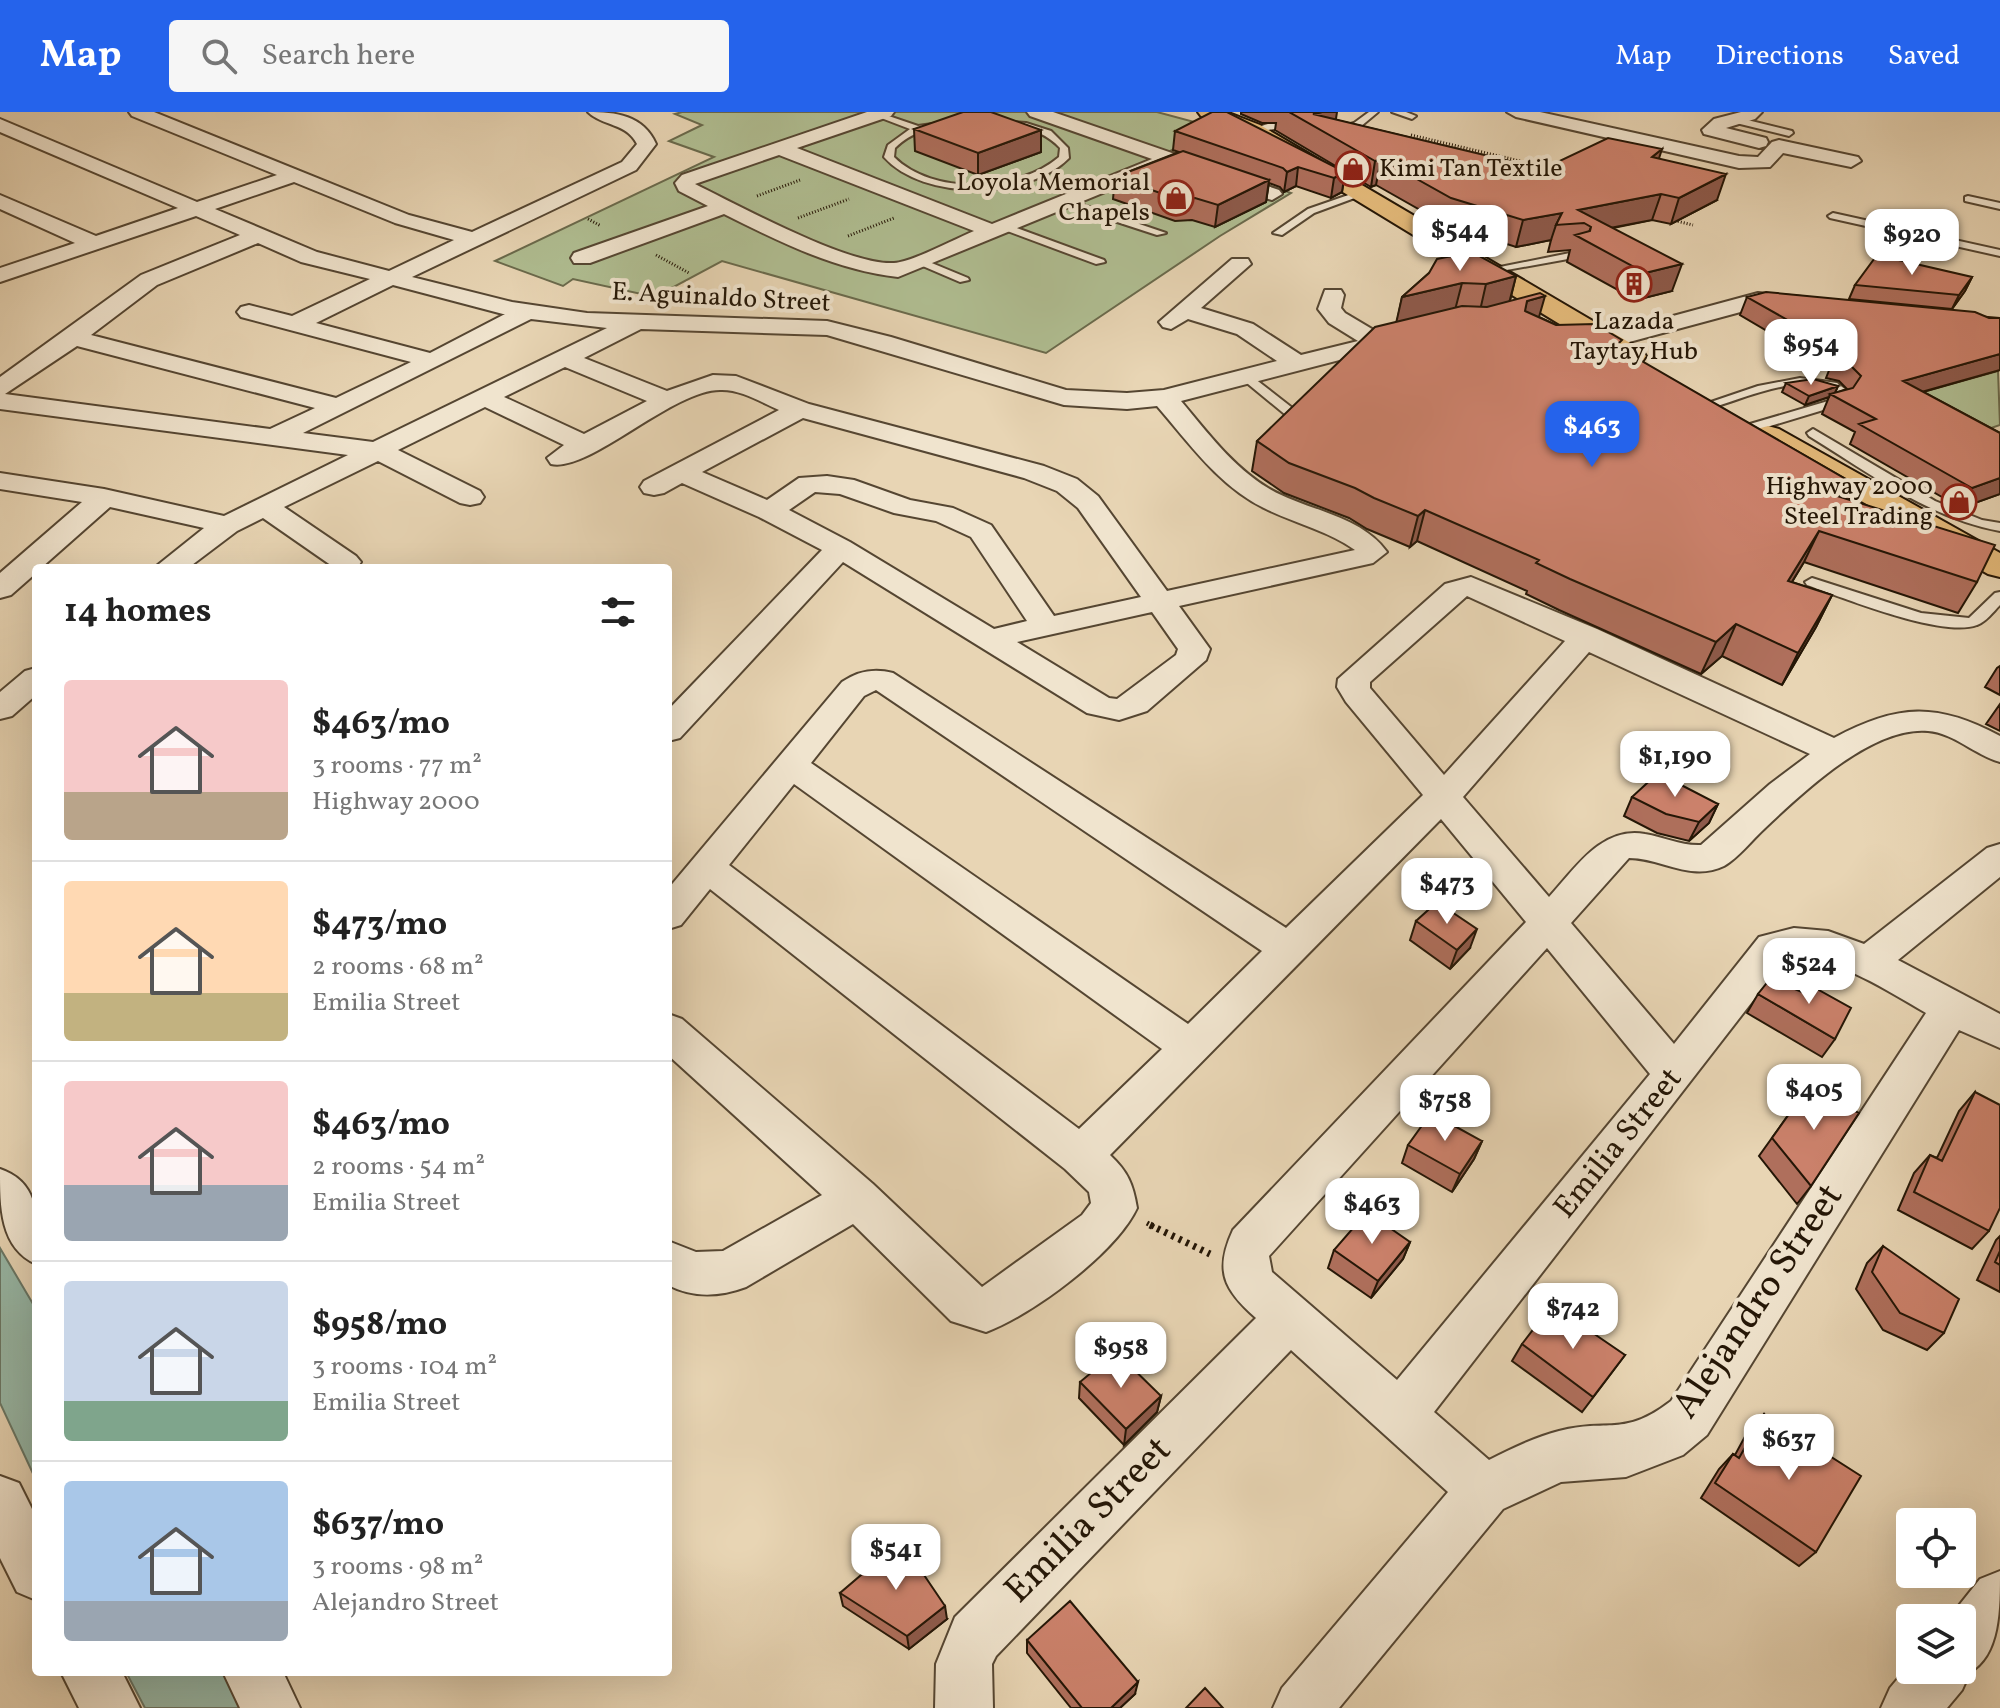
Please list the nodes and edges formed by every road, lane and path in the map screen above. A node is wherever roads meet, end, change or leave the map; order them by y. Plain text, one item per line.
1 (138, 112) edge
2 (597, 112) edge
3 (1086, 112) edge
4 (1208, 112) edge
5 (1374, 112) edge
6 (1396, 112) edge
7 (1516, 112) edge
8 (1753, 112) edge
9 (882, 113) edge
10 (1412, 116) dead end
11 (1037, 121) edge
12 (1060, 122) junction
13 (0, 125) edge
14 (1308, 126) edge
15 (1319, 128) edge
16 (918, 129) junction
17 (1252, 130) junction
18 (1404, 134) edge
19 (245, 136) dead end
20 (1784, 140) junction
21 (220, 144) junction
22 (779, 148) junction
23 (1170, 159) junction
24 (1851, 161) dead end
25 (831, 168) junction
26 (1559, 170) edge
27 (297, 175) junction
28 (914, 176) junction
29 (881, 188) junction
30 (1363, 193) junction
31 (1272, 194) dead end
32 (1968, 199) dead end
33 (0, 201) edge
34 (1065, 202) junction
35 (927, 205) junction
36 (2000, 206) edge
37 (726, 207) junction
38 (198, 209) junction
39 (1833, 216) dead end
40 (1662, 217) edge
41 (1693, 225) dead end
42 (771, 228) junction
43 (1000, 229) junction
44 (1161, 233) dead end
45 (1278, 233) dead end
46 (257, 236) junction
47 (473, 239) junction
48 (94, 243) junction
49 (817, 248) junction
50 (2000, 253) edge
51 (1575, 255) dead end
52 (582, 258) dead end
53 (922, 262) junction
54 (1100, 262) dead end
55 (1240, 264) dead end
56 (1490, 270) junction
57 (0, 275) edge
58 (389, 278) junction
59 (964, 280) dead end
60 (1333, 295) dead end
61 (1822, 305) edge
62 (1186, 311) junction
63 (249, 312) dead end
64 (527, 312) junction
65 (639, 321) junction
66 (296, 323) junction
67 (1166, 326) dead end
68 (1423, 331) edge
69 (73, 338) junction
70 (1377, 342) junction
71 (1604, 345) junction
72 (564, 358) junction
73 (433, 361) junction
74 (1297, 364) junction
75 (1652, 368) edge
76 (1246, 377) junction
77 (0, 388) edge
78 (1689, 389) edge
79 (485, 398) junction
80 (1164, 398) junction
81 (667, 400) junction
82 (0, 401) edge
83 (1714, 403) junction
84 (338, 406) junction
85 (800, 409) junction
86 (1291, 413) edge
87 (1754, 427) junction
88 (1813, 433) dead end
89 (272, 438) junction
90 (586, 445) junction
91 (379, 451) junction
92 (560, 458) dead end
93 (681, 473) junction
94 (0, 481) edge
95 (654, 487) dead end
96 (104, 497) junction
97 (470, 497) dead end
98 (265, 507) junction
99 (769, 511) junction
100 (227, 525) junction
101 (2000, 527) edge
102 (840, 548) junction
103 (346, 562) dead end
104 (174, 564) edge
105 (2000, 567) edge
106 (1812, 582) dead end
107 (2, 586) edge
108 (2000, 596) edge
109 (1157, 601) junction
110 (1045, 625) junction
111 (1586, 636) junction
112 (989, 639) junction
113 (32, 681) edge
114 (0, 709) edge
115 (672, 726) edge
116 (2000, 751) edge
117 (1835, 752) junction
118 (791, 765) junction
119 (1444, 795) junction
120 (2000, 857) edge
121 (708, 868) junction
122 (672, 910) edge
123 (1549, 920) junction
124 (1287, 948) junction
125 (1869, 962) junction
126 (1951, 1008) junction
127 (2000, 1032) edge
128 (672, 1034) edge
129 (1191, 1048) junction
130 (1675, 1074) junction
131 (1081, 1156) junction
132 (0, 1188) edge
133 (857, 1198) junction
134 (1114, 1208) junction
135 (32, 1237) edge
136 (672, 1264) edge
137 (1244, 1270) junction
138 (1288, 1319) junction
139 (1399, 1417) junction
140 (1484, 1490) junction
141 (0, 1502) edge
142 (32, 1565) edge
143 (92, 1676) edge
144 (254, 1676) edge
145 (1930, 1684) edge
146 (111, 1708) edge
147 (271, 1708) edge
148 (964, 1708) edge
149 (1302, 1708) edge
150 (1910, 1708) edge

1 - 21 street
2 - 47 street
3 - 12 street
4 - 17 main road
5 - 15 lane
6 - 10 lane
7 - 20 street
8 - 20 street
9 - 16 lane
9 - 22 street
11 - 12 street
11 - 16 lane
11 - 28 lane
12 - 23 street
13 - 38 street, E. Aguinaldo Street
14 - 17 lane
16 - 28 lane
17 - 30 main road
18 - 26 path
19 - 21 street
20 - 24 street
21 - 27 street
22 - 25 street
22 - 37 street
23 - 31 street
23 - 34 street
25 - 29 street
25 - 37 path
27 - 38 street
27 - 47 street
28 - 29 lane
29 - 35 street
29 - 42 path
30 - 45 lane
30 - 56 main road
32 - 36 lane
33 - 48 street
34 - 43 street
34 - 44 lane
35 - 43 street
35 - 49 path
37 - 42 street
37 - 52 street
38 - 46 street, E. Aguinaldo Street
38 - 48 street
39 - 50 lane
40 - 41 path
42 - 49 street
43 - 53 street
43 - 54 lane
46 - 58 street, E. Aguinaldo Street
46 - 69 street
47 - 58 street
48 - 57 street
49 - 53 street
51 - 56 lane
53 - 59 lane
55 - 62 street
56 - 71 main road
58 - 64 street, E. Aguinaldo Street
58 - 66 street
60 - 70 street
61 - 71 street
62 - 67 street
62 - 74 street
63 - 66 street
64 - 65 street, E. Aguinaldo Street
64 - 73 street
65 - 72 street
65 - 80 street, E. Aguinaldo Street
66 - 73 street
68 - 70 street, E. Aguinaldo Street
69 - 77 street
69 - 84 street
70 - 74 street, E. Aguinaldo Street
71 - 75 main road
72 - 79 street
72 - 81 street
73 - 84 street
74 - 76 street, E. Aguinaldo Street
76 - 80 street, E. Aguinaldo Street
76 - 86 lane
78 - 83 main road
79 - 90 street
79 - 91 street
80 - 109 street
81 - 85 street
81 - 90 street
82 - 89 street
83 - 87 main road
83 - 87 lane
84 - 89 street
85 - 93 street
85 - 109 street
87 - 105 main road
88 - 101 lane
89 - 91 street
90 - 92 street
91 - 97 street
91 - 98 street
93 - 95 street
93 - 99 street
94 - 96 street
96 - 100 street
96 - 107 street
98 - 100 street
98 - 103 street
99 - 102 street
99 - 110 street
100 - 104 street
102 - 112 street
102 - 115 street
106 - 108 lane
109 - 110 street
109 - 112 street
110 - 112 street
111 - 117 street
111 - 119 street
111 - 119 street
113 - 114 street
116 - 117 street
117 - 123 street
118 - 121 street
118 - 124 street
118 - 129 street
119 - 123 street
119 - 124 street
120 - 125 street
121 - 122 street
121 - 131 street
123 - 130 street
123 - 137 street
124 - 129 street
125 - 126 street
125 - 130 street, Emilia Street
126 - 127 street
126 - 140 street, Alejandro Street
128 - 133 street
129 - 131 street
130 - 139 street, Emilia Street
131 - 134 street
132 - 135 street
133 - 134 street
133 - 136 street
134 - 137 path
137 - 138 street
138 - 139 street
138 - 148 street, Emilia Street
139 - 140 street
140 - 149 street, Alejandro Street
141 - 142 street
143 - 146 street
144 - 147 street
145 - 150 street

